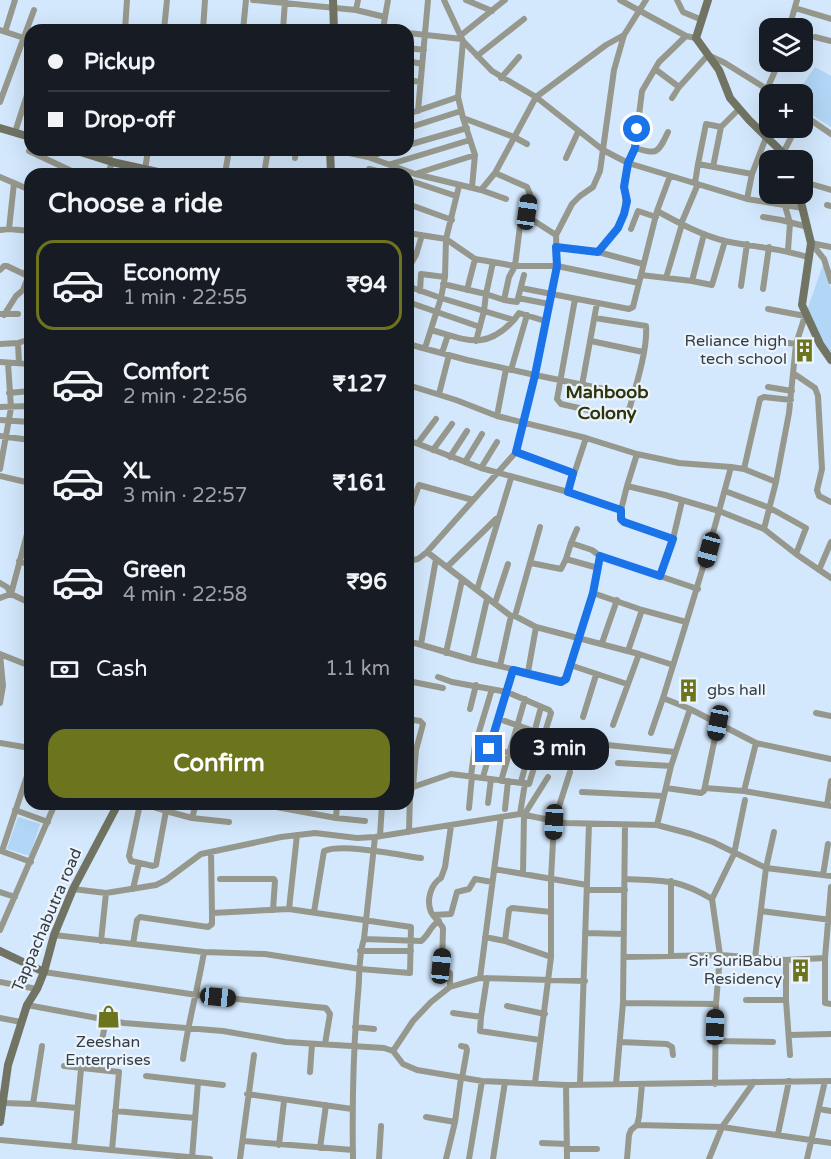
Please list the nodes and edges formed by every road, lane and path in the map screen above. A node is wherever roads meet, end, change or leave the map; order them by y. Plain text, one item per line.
1 (15, 0) edge
2 (127, 0) edge
3 (162, 0) edge
4 (167, 0) edge
5 (205, 0) edge
6 (246, 0) edge
7 (253, 0) edge
8 (358, 0) edge
9 (388, 0) edge
10 (428, 0) edge
11 (444, 0) edge
12 (466, 0) edge
13 (505, 0) edge
14 (620, 0) edge
15 (646, 0) edge
16 (677, 0) edge
17 (708, 0) edge
18 (797, 0) edge
19 (285, 2) edge
20 (333, 4) edge
21 (795, 8) junction
22 (34, 10) dead end
23 (356, 10) junction
24 (492, 11) junction
25 (640, 11) junction
26 (385, 17) junction
27 (792, 18) edge
28 (524, 19) dead end
29 (831, 19) edge
30 (702, 20) junction
31 (29, 24) edge
32 (125, 24) edge
33 (165, 24) edge
34 (203, 24) edge
35 (244, 24) edge
36 (283, 24) edge
37 (334, 24) edge
38 (384, 24) edge
39 (3, 31) edge
40 (414, 34) edge
41 (426, 35) junction
42 (624, 35) junction
43 (686, 36) junction
44 (815, 37) dead end
45 (0, 38) edge
46 (24, 38) joint
47 (696, 38) junction
48 (462, 39) junction
49 (831, 41) edge
50 (414, 49) edge
51 (424, 51) junction
52 (708, 55) junction
53 (477, 56) junction
54 (519, 57) dead end
55 (414, 63) edge
56 (422, 64) junction
57 (655, 69) junction
58 (501, 78) junction
59 (414, 81) edge
60 (420, 82) junction
61 (759, 84) edge
62 (679, 87) junction
63 (458, 97) junction
64 (536, 97) junction
65 (672, 98) dead end
66 (0, 102) edge
67 (24, 104) edge
68 (739, 109) junction
69 (418, 111) junction
70 (414, 112) edge
71 (462, 114) junction
72 (813, 122) edge
73 (414, 126) edge
74 (721, 127) junction
75 (0, 128) edge
76 (467, 128) junction
77 (759, 128) edge
78 (15, 132) junction
79 (578, 132) junction
80 (668, 132) dead end
81 (831, 134) edge
82 (24, 135) edge
83 (514, 137) junction
84 (765, 138) edge
85 (769, 138) edge
86 (470, 140) junction
87 (414, 143) edge
88 (527, 144) dead end
89 (635, 148) junction
90 (603, 150) junction
91 (779, 150) edge
92 (475, 155) junction
93 (38, 156) edge
94 (94, 156) edge
95 (111, 156) edge
96 (364, 156) edge
97 (371, 156) edge
98 (368, 157) junction
99 (566, 158) dead end
100 (111, 161) junction
101 (628, 163) junction
102 (390, 164) junction
103 (698, 164) junction
104 (713, 167) junction
105 (65, 168) edge
106 (109, 168) edge
107 (128, 168) edge
108 (400, 168) edge
109 (495, 173) junction
110 (416, 174) joint
111 (752, 174) junction
112 (670, 176) junction
113 (0, 177) edge
114 (414, 182) edge
115 (14, 183) junction
116 (696, 184) junction
117 (813, 184) edge
118 (459, 186) junction
119 (24, 187) edge
120 (472, 188) junction
121 (481, 190) junction
122 (831, 190) edge
123 (456, 196) junction
124 (506, 199) dead end
125 (747, 199) junction
126 (802, 204) edge
127 (414, 206) edge
128 (785, 206) junction
129 (803, 208) junction
130 (528, 214) junction
131 (657, 214) junction
132 (763, 217) dead end
133 (452, 220) junction
134 (790, 223) junction
135 (682, 224) junction
136 (808, 228) junction
137 (9, 229) junction
138 (631, 229) dead end
139 (24, 230) edge
140 (0, 231) edge
141 (414, 234) edge
142 (704, 234) junction
143 (422, 235) junction
144 (556, 235) junction
145 (446, 238) junction
146 (725, 241) junction
147 (811, 243) junction
148 (747, 244) junction
149 (556, 247) junction
150 (769, 247) junction
151 (831, 247) edge
152 (788, 250) junction
153 (598, 252) junction
154 (807, 257) junction
155 (414, 258) edge
156 (474, 259) junction
157 (493, 262) junction
158 (643, 264) junction
159 (515, 266) junction
160 (557, 266) junction
161 (0, 270) edge
162 (24, 274) edge
163 (524, 275) dead end
164 (641, 275) junction
165 (445, 277) junction
166 (666, 278) junction
167 (692, 281) junction
168 (831, 281) edge
169 (639, 283) junction
170 (443, 284) junction
171 (741, 286) dead end
172 (24, 287) edge
173 (414, 288) edge
174 (521, 288) junction
175 (764, 289) dead end
176 (467, 290) junction
177 (420, 291) junction
178 (486, 294) junction
179 (550, 294) junction
180 (441, 298) junction
181 (519, 298) junction
182 (575, 299) junction
183 (504, 300) junction
184 (597, 303) junction
185 (414, 304) edge
186 (549, 304) junction
187 (768, 309) dead end
188 (484, 311) junction
189 (436, 312) junction
190 (2, 314) edge
191 (18, 314) dead end
192 (527, 315) junction
193 (805, 316) junction
194 (595, 318) junction
195 (514, 320) junction
196 (546, 321) junction
197 (480, 327) junction
198 (431, 330) junction
199 (448, 335) junction
200 (760, 339) dead end
201 (24, 341) edge
202 (476, 341) junction
203 (591, 341) junction
204 (18, 343) junction
205 (0, 344) edge
206 (796, 344) junction
207 (414, 345) edge
208 (425, 348) junction
209 (643, 352) junction
210 (445, 354) junction
211 (831, 360) edge
212 (0, 362) edge
213 (8, 363) junction
214 (19, 363) junction
215 (24, 363) edge
216 (508, 370) junction
217 (793, 373) junction
218 (535, 375) junction
219 (561, 380) junction
220 (582, 385) junction
221 (414, 387) edge
222 (768, 387) dead end
223 (792, 391) junction
224 (24, 392) edge
225 (9, 393) junction
226 (439, 393) junction
227 (633, 395) junction
228 (791, 400) junction
229 (0, 407) edge
230 (24, 407) edge
231 (11, 408) junction
232 (497, 416) junction
233 (436, 419) dead end
234 (0, 420) edge
235 (9, 421) junction
236 (24, 422) edge
237 (452, 424) dead end
238 (524, 424) junction
239 (467, 431) dead end
240 (482, 434) dead end
241 (3, 436) edge
242 (586, 438) junction
243 (24, 439) edge
244 (414, 442) edge
245 (498, 442) dead end
246 (418, 443) junction
247 (2, 450) edge
248 (433, 450) junction
249 (516, 452) junction
250 (637, 454) junction
251 (450, 457) junction
252 (465, 462) junction
253 (731, 467) junction
254 (481, 468) junction
255 (0, 469) edge
256 (744, 469) junction
257 (498, 473) junction
258 (573, 473) junction
259 (0, 476) edge
260 (512, 478) junction
261 (24, 482) edge
262 (776, 482) junction
263 (627, 486) junction
264 (725, 491) junction
265 (568, 492) junction
266 (414, 499) edge
267 (473, 500) junction
268 (682, 501) junction
269 (831, 502) edge
270 (771, 507) junction
271 (621, 510) junction
272 (719, 511) junction
273 (498, 518) junction
274 (540, 527) dead end
275 (577, 529) dead end
276 (764, 529) junction
277 (673, 539) junction
278 (831, 542) edge
279 (571, 543) junction
280 (24, 551) edge
281 (427, 552) junction
282 (796, 554) junction
283 (600, 556) junction
284 (436, 559) junction
285 (414, 560) edge
286 (566, 560) junction
287 (19, 561) junction
288 (24, 563) edge
289 (531, 563) junction
290 (508, 564) dead end
291 (447, 567) junction
292 (598, 568) junction
293 (819, 570) junction
294 (660, 576) junction
295 (831, 578) edge
296 (462, 580) junction
297 (0, 583) edge
298 (698, 589) junction
299 (477, 590) junction
300 (593, 593) junction
301 (10, 594) junction
302 (0, 598) edge
303 (487, 599) junction
304 (24, 600) edge
305 (617, 600) junction
306 (495, 603) junction
307 (642, 610) junction
308 (513, 616) junction
309 (686, 622) junction
310 (536, 627) junction
311 (578, 638) junction
312 (414, 642) edge
313 (602, 643) junction
314 (421, 644) junction
315 (628, 651) junction
316 (446, 653) junction
317 (0, 654) edge
318 (639, 654) junction
319 (472, 660) junction
320 (24, 664) edge
321 (570, 665) junction
322 (673, 665) junction
323 (500, 666) junction
324 (513, 670) junction
325 (528, 672) junction
326 (596, 675) junction
327 (438, 677) dead end
328 (414, 682) edge
329 (627, 684) junction
330 (476, 685) junction
331 (443, 688) dead end
332 (492, 689) junction
333 (507, 692) junction
334 (663, 698) junction
335 (525, 699) junction
336 (0, 703) edge
337 (542, 707) junction
338 (470, 709) dead end
339 (690, 709) junction
340 (816, 713) dead end
341 (831, 716) edge
342 (583, 717) dead end
343 (499, 719) junction
344 (414, 720) edge
345 (718, 723) junction
346 (517, 725) junction
347 (613, 725) dead end
348 (534, 730) junction
349 (651, 733) dead end
350 (544, 735) junction
351 (582, 735) dead end
352 (559, 741) dead end
353 (0, 743) edge
354 (756, 743) junction
355 (475, 745) junction
356 (24, 747) edge
357 (490, 748) junction
358 (416, 750) joint
359 (675, 752) junction
360 (509, 753) junction
361 (831, 759) edge
362 (618, 763) dead end
363 (671, 766) junction
364 (570, 772) dead end
365 (414, 775) edge
366 (472, 776) junction
367 (483, 777) junction
368 (548, 777) dead end
369 (491, 779) junction
370 (505, 781) junction
371 (831, 782) edge
372 (523, 783) junction
373 (24, 784) edge
374 (414, 787) edge
375 (666, 788) junction
376 (705, 788) junction
377 (744, 791) junction
378 (582, 792) dead end
379 (663, 796) junction
380 (745, 800) dead end
381 (488, 803) dead end
382 (829, 806) edge
383 (469, 808) dead end
384 (505, 809) dead end
385 (15, 810) junction
386 (53, 810) edge
387 (114, 810) edge
388 (140, 810) edge
389 (163, 810) edge
390 (194, 810) edge
391 (293, 810) edge
392 (337, 810) edge
393 (381, 810) edge
394 (410, 810) edge
395 (166, 811) junction
396 (522, 815) junction
397 (501, 817) junction
398 (192, 818) junction
399 (336, 818) junction
400 (365, 821) dead end
401 (48, 822) junction
402 (229, 822) dead end
403 (554, 822) junction
404 (589, 824) junction
405 (625, 825) junction
406 (657, 825) junction
407 (451, 826) junction
408 (409, 832) junction
409 (774, 832) dead end
410 (297, 835) junction
411 (378, 837) junction
412 (828, 844) dead end
413 (1, 851) edge
414 (372, 851) junction
415 (212, 852) junction
416 (734, 854) junction
417 (421, 858) dead end
418 (31, 862) junction
419 (139, 863) junction
420 (766, 868) junction
421 (494, 869) junction
422 (523, 874) junction
423 (823, 875) junction
424 (831, 876) edge
425 (220, 879) dead end
426 (551, 879) junction
427 (625, 879) junction
428 (671, 881) junction
429 (492, 882) junction
430 (831, 887) edge
431 (587, 888) junction
432 (73, 889) junction
433 (133, 889) junction
434 (625, 891) junction
435 (0, 892) edge
436 (106, 893) junction
437 (15, 897) junction
438 (712, 899) junction
439 (289, 909) junction
440 (273, 910) junction
441 (761, 911) junction
442 (314, 912) junction
443 (552, 912) junction
444 (212, 913) junction
445 (433, 915) junction
446 (830, 919) edge
447 (366, 921) junction
448 (439, 921) junction
449 (0, 930) edge
450 (585, 933) junction
451 (624, 934) junction
452 (54, 935) junction
453 (485, 937) junction
454 (364, 939) junction
455 (411, 940) junction
456 (101, 941) junction
457 (506, 941) junction
458 (133, 944) junction
459 (0, 951) edge
460 (360, 951) junction
461 (411, 951) junction
462 (204, 952) junction
463 (720, 955) junction
464 (671, 956) junction
465 (552, 957) junction
466 (624, 957) junction
467 (755, 958) junction
468 (825, 958) junction
469 (786, 960) junction
470 (360, 969) junction
471 (44, 972) junction
472 (483, 978) junction
473 (550, 980) junction
474 (585, 981) junction
475 (0, 982) edge
476 (450, 987) junction
477 (38, 989) junction
478 (197, 995) junction
479 (746, 1000) dead end
480 (786, 1000) junction
481 (623, 1003) junction
482 (716, 1004) junction
483 (831, 1004) edge
484 (27, 1005) junction
485 (507, 1006) dead end
486 (453, 1013) dead end
487 (545, 1014) junction
488 (481, 1017) junction
489 (0, 1018) edge
490 (106, 1020) junction
491 (21, 1022) junction
492 (188, 1027) junction
493 (355, 1027) junction
494 (374, 1029) dead end
495 (831, 1034) edge
496 (789, 1035) junction
497 (540, 1040) junction
498 (714, 1041) junction
499 (620, 1042) junction
500 (773, 1042) dead end
501 (312, 1044) junction
502 (325, 1044) junction
503 (101, 1045) dead end
504 (353, 1045) junction
505 (42, 1046) dead end
506 (460, 1046) dead end
507 (393, 1051) junction
508 (254, 1055) dead end
509 (673, 1055) dead end
510 (790, 1055) dead end
511 (183, 1059) dead end
512 (64, 1066) dead end
513 (81, 1069) junction
514 (310, 1072) dead end
515 (146, 1076) dead end
516 (462, 1078) junction
517 (482, 1081) junction
518 (789, 1081) junction
519 (828, 1081) edge
520 (198, 1082) junction
521 (506, 1082) junction
522 (754, 1082) junction
523 (535, 1083) junction
524 (580, 1084) junction
525 (616, 1084) junction
526 (642, 1084) junction
527 (715, 1084) junction
528 (223, 1085) dead end
529 (566, 1085) junction
530 (248, 1094) junction
531 (284, 1101) junction
532 (3, 1102) junction
533 (33, 1104) junction
534 (326, 1105) junction
535 (77, 1108) junction
536 (352, 1109) junction
537 (819, 1109) junction
538 (115, 1111) junction
539 (831, 1111) edge
540 (426, 1117) dead end
541 (195, 1118) junction
542 (0, 1122) edge
543 (455, 1122) junction
544 (637, 1125) junction
545 (381, 1126) dead end
546 (722, 1127) junction
547 (778, 1134) junction
548 (812, 1139) junction
549 (0, 1140) edge
550 (243, 1141) junction
551 (542, 1143) dead end
552 (831, 1143) edge
553 (279, 1144) junction
554 (567, 1146) junction
555 (74, 1147) junction
556 (320, 1148) junction
557 (597, 1149) dead end
558 (112, 1150) junction
559 (353, 1150) junction
560 (151, 1157) edge
561 (191, 1158) edge
562 (210, 1159) edge
563 (240, 1159) edge
564 (353, 1159) edge
565 (379, 1159) edge
566 (446, 1159) edge
567 (469, 1159) edge
568 (493, 1159) edge
569 (567, 1159) edge
570 (627, 1159) edge
571 (709, 1159) edge
572 (807, 1159) edge

1 - 39 street
2 - 32 street
3 - 4 street
4 - 33 street
5 - 34 street
6 - 35 street
7 - 19 street
8 - 23 street
9 - 26 street
10 - 41 street
11 - 48 street
12 - 24 street
13 - 24 street
14 - 25 street
15 - 25 street
16 - 30 street
17 - 30 street
18 - 21 street
19 - 20 street
19 - 36 street
20 - 23 street
20 - 37 street
21 - 27 street
21 - 29 street
22 - 31 street
23 - 26 street
24 - 48 street
25 - 42 street
25 - 43 street
26 - 38 street
28 - 53 street
30 - 47 street
39 - 45 street
39 - 46 street
40 - 41 street
41 - 48 street
41 - 51 street
42 - 64 street
42 - 90 street
43 - 47 street
43 - 57 street
44 - 49 street
46 - 66 street
47 - 52 street
48 - 53 street
48 - 63 street
50 - 51 street
51 - 56 street
52 - 61 street
52 - 62 street
52 - 68 street
53 - 58 street
54 - 58 street
55 - 56 street
56 - 60 street
57 - 62 street
57 - 89 street
58 - 64 street
59 - 60 street
60 - 69 street
62 - 65 street
63 - 69 street
63 - 71 street
64 - 79 street
64 - 83 street
67 - 78 street
68 - 74 street
68 - 77 street
69 - 70 street
71 - 73 street
71 - 76 street
71 - 83 street
72 - 81 street
74 - 103 street
74 - 104 street
75 - 78 street
76 - 86 street
76 - 87 street
78 - 82 street
79 - 90 street
79 - 99 street
80 - 89 street
83 - 88 street
83 - 109 street
84 - 111 street
85 - 91 street
86 - 92 street
86 - 102 street
89 - 101 street
90 - 101 street
90 - 144 street
92 - 110 street
92 - 120 street
93 - 105 street
94 - 100 street
95 - 100 street
96 - 98 street
97 - 98 street
98 - 102 street
100 - 106 street
100 - 107 street
101 - 112 street
101 - 153 street
102 - 108 street
103 - 104 street
103 - 116 street
104 - 111 street
109 - 121 street
109 - 130 street
110 - 118 street
111 - 125 street
112 - 116 street
112 - 131 street
113 - 115 street
114 - 123 street
115 - 119 street
115 - 137 street
116 - 125 street
116 - 135 street
117 - 122 street
118 - 120 street
118 - 123 street
120 - 121 street
121 - 124 street
123 - 133 street
125 - 128 street
126 - 129 street
127 - 133 street
128 - 129 street
128 - 134 street
129 - 136 street
130 - 144 street
130 - 159 street
131 - 135 street
131 - 138 street
131 - 158 street
132 - 134 street
133 - 145 street
134 - 136 street
134 - 152 street
135 - 142 street
135 - 166 street
136 - 147 street
137 - 139 street
137 - 140 street
141 - 143 street
142 - 146 street
142 - 167 street
143 - 145 street
143 - 155 street
144 - 149 street
145 - 156 street
145 - 165 street
146 - 148 street
146 - 167 street
147 - 151 street
147 - 154 street
147 - 168 street
148 - 150 street
148 - 171 street
149 - 153 street
149 - 160 street
150 - 152 street
150 - 175 street
152 - 154 street
153 - 158 street
154 - 193 street
156 - 157 street
156 - 176 street
157 - 159 street
157 - 178 street
158 - 164 street
159 - 160 street
159 - 183 street
160 - 169 street
160 - 179 street
161 - 162 street
163 - 174 street
164 - 166 street
164 - 169 street
165 - 170 street
165 - 177 street
166 - 167 street
169 - 184 street
170 - 176 street
170 - 180 street
172 - 190 street
173 - 177 street
174 - 179 street
174 - 181 street
176 - 178 street
177 - 180 street
178 - 183 street
178 - 188 street
179 - 182 street
179 - 186 street
180 - 188 street
180 - 189 street
181 - 183 street
181 - 186 street
182 - 184 street
182 - 219 street
184 - 194 street
185 - 189 street
186 - 196 street
187 - 193 street
188 - 195 street
188 - 197 street
189 - 197 street
189 - 198 street
190 - 191 street
192 - 195 street
192 - 196 street
192 - 216 street
193 - 206 street
193 - 211 street
194 - 203 street
194 - 209 street
195 - 202 street
196 - 218 street
197 - 202 street
198 - 199 street
198 - 208 street
199 - 202 street
199 - 210 street
200 - 206 street
201 - 204 street
203 - 209 street
203 - 220 street
204 - 205 street
204 - 214 street
206 - 217 street
207 - 208 street
208 - 210 street
209 - 227 street
210 - 216 street
210 - 226 street
212 - 213 street
213 - 214 street
213 - 225 street
214 - 215 street
216 - 218 street
216 - 232 street
217 - 223 street
217 - 269 street
218 - 219 street
218 - 238 street
219 - 220 street
219 - 227 street
220 - 227 street
221 - 226 street
222 - 223 street
223 - 228 street
224 - 225 street
225 - 231 street
226 - 232 street
228 - 256 street
228 - 262 street
229 - 231 street
230 - 231 street
231 - 235 street
232 - 238 street
233 - 246 street
234 - 235 street
235 - 236 street
235 - 241 street
237 - 248 street
238 - 242 street
238 - 249 street
239 - 251 street
240 - 252 street
241 - 243 street
241 - 247 street
242 - 250 street
242 - 258 street
244 - 246 street
245 - 254 street
246 - 248 street
247 - 255 street
248 - 251 street
249 - 257 street
249 - 258 street
250 - 253 street
250 - 263 street
251 - 252 street
252 - 254 street
253 - 256 street
253 - 264 street
254 - 257 street
256 - 262 street
257 - 260 street
257 - 267 street
258 - 265 street
259 - 261 street
260 - 265 street
260 - 273 street
262 - 270 street
263 - 268 street
263 - 271 street
264 - 270 street
264 - 272 street
265 - 271 street
266 - 267 street
267 - 281 street
268 - 272 street
268 - 277 street
270 - 276 street
270 - 282 street
271 - 277 street
272 - 276 street
272 - 298 street
273 - 291 street
273 - 299 street
274 - 289 street
275 - 279 street
276 - 282 street
277 - 294 street
278 - 293 street
279 - 283 street
279 - 286 street
280 - 287 street
281 - 284 street
281 - 285 street
282 - 293 street
283 - 292 street
283 - 294 street
284 - 291 street
284 - 314 street
286 - 289 street
286 - 292 street
287 - 288 street
287 - 301 street
289 - 308 street
290 - 306 street
291 - 296 street
292 - 300 street
293 - 295 street
294 - 298 street
296 - 299 street
296 - 316 street
297 - 301 street
298 - 309 street
299 - 303 street
300 - 305 street
300 - 311 street
301 - 302 street
301 - 304 street
303 - 306 street
303 - 319 street
305 - 307 street
305 - 313 street
306 - 308 street
307 - 309 street
307 - 315 street
308 - 310 street
308 - 323 street
309 - 322 street
310 - 311 street
310 - 325 street
311 - 313 street
311 - 321 street
312 - 314 street
313 - 315 street
314 - 316 street
315 - 318 street
316 - 319 street
317 - 320 street
317 - 336 street
318 - 322 street
318 - 329 street
319 - 323 street
321 - 325 street
321 - 326 street
322 - 334 street
323 - 324 street
324 - 325 street
324 - 333 street
326 - 329 street
326 - 342 street
327 - 330 street
328 - 331 street
329 - 347 street
330 - 332 street
330 - 338 street
332 - 333 street
332 - 355 street
333 - 335 street
333 - 343 street
334 - 339 street
334 - 349 street
335 - 337 street
335 - 346 street
337 - 348 street
337 - 350 street
339 - 345 street
339 - 359 street
340 - 341 street
343 - 346 street
343 - 357 street
344 - 358 street
345 - 354 street
345 - 376 street
346 - 348 street
346 - 360 street
348 - 350 street
348 - 372 street
350 - 352 street
350 - 372 street
351 - 359 street
353 - 356 street
354 - 361 street
354 - 377 street
355 - 357 street
355 - 366 street
357 - 360 street
357 - 367 street
358 - 365 street
359 - 363 street
360 - 370 street
362 - 363 street
363 - 375 street
364 - 403 street
366 - 367 street
366 - 374 street
366 - 383 street
367 - 369 street
368 - 396 street
369 - 370 street
369 - 381 street
370 - 372 street
370 - 384 street
371 - 382 street
372 - 396 street
373 - 385 street
375 - 376 street
375 - 379 street
376 - 377 street
377 - 382 street
378 - 379 street
379 - 406 street
380 - 416 street
385 - 401 street
385 - 413 street
386 - 401 street
387 - 432 street, Tappachabutra road
388 - 419 street
389 - 395 street
390 - 398 street
391 - 399 street
392 - 399 street
393 - 411 street
394 - 408 street
395 - 398 street
395 - 419 street
396 - 397 street
396 - 403 street
396 - 422 street
397 - 407 street
397 - 421 street
398 - 402 street
399 - 400 street
401 - 418 street
403 - 404 street
403 - 426 street
404 - 405 street
404 - 431 street
405 - 406 street
405 - 427 street
406 - 416 street
407 - 408 street
407 - 445 street
408 - 411 street
409 - 420 street
410 - 411 street
410 - 415 street
410 - 439 street
411 - 414 street
412 - 423 street
413 - 418 street
414 - 417 street
414 - 442 street
414 - 447 street
415 - 433 street
415 - 444 street
416 - 420 street
416 - 438 street
418 - 437 street
419 - 433 street
420 - 423 street
420 - 441 street
421 - 422 street
421 - 429 street
422 - 426 street
423 - 424 street
425 - 440 street
426 - 431 street
426 - 443 street
427 - 428 street
427 - 434 street
428 - 438 street
428 - 464 street
429 - 445 street
429 - 453 street
430 - 446 street
431 - 434 street
431 - 450 street
432 - 436 street
432 - 452 street, Tappachabutra road
433 - 436 street
434 - 451 street
435 - 437 street
436 - 456 street
437 - 449 street
438 - 463 street
439 - 440 street
439 - 442 street
440 - 444 street
441 - 446 street
441 - 467 street
442 - 447 street
443 - 457 street
443 - 465 street
444 - 458 street
445 - 448 street
446 - 468 street
447 - 454 street
447 - 455 street
448 - 455 street
448 - 476 street
450 - 451 street
450 - 474 street
451 - 466 street
452 - 456 street
452 - 471 street, Tappachabutra road
453 - 457 street
453 - 472 street
454 - 455 street
454 - 460 street
455 - 461 street
456 - 458 street
457 - 465 street
458 - 462 street
459 - 471 street
460 - 461 street
460 - 470 street
461 - 470 street
462 - 470 street
462 - 478 street
463 - 464 street
463 - 467 street
463 - 482 street
464 - 466 street
465 - 473 street
466 - 481 street
467 - 469 street
468 - 469 street
468 - 483 street
469 - 480 street
470 - 493 street
471 - 477 street, Tappachabutra road
471 - 478 street
472 - 473 street
472 - 476 street
472 - 488 street
473 - 474 street
473 - 487 street
474 - 524 street
475 - 477 street
476 - 507 street
477 - 484 street, Tappachabutra road
478 - 492 street
478 - 502 street
479 - 480 street
480 - 496 street
481 - 482 street
481 - 499 street
482 - 498 street
484 - 490 street
484 - 491 street, Tappachabutra road
485 - 487 street
486 - 488 street
487 - 497 street
488 - 497 street
489 - 491 street
490 - 492 street
490 - 503 street
491 - 532 street, Tappachabutra road
492 - 501 street
492 - 511 street
493 - 494 street
493 - 504 street
495 - 496 street
496 - 510 street
497 - 523 street
498 - 500 street
498 - 527 street
499 - 509 street
499 - 525 street
501 - 502 street
501 - 514 street
502 - 504 street
504 - 507 street
504 - 536 street
505 - 533 street
506 - 516 street
507 - 516 street
508 - 530 street
512 - 513 street
513 - 535 street
513 - 538 street
515 - 520 street
516 - 517 street
516 - 543 street
517 - 521 street
517 - 567 street
518 - 519 street
518 - 522 street
518 - 547 street
519 - 537 street
520 - 528 street
520 - 541 street
521 - 523 street
521 - 568 street
522 - 527 street
522 - 546 street
523 - 529 street
524 - 525 street
524 - 529 street
525 - 526 street
526 - 527 street
526 - 544 street
529 - 554 street
530 - 531 street
530 - 550 street
531 - 534 street
531 - 553 street
532 - 533 street
532 - 542 street, Tappachabutra road
533 - 535 street
534 - 536 street
534 - 556 street
535 - 555 street
536 - 559 street
537 - 539 street
537 - 548 street
538 - 541 street
538 - 558 street
540 - 543 street
541 - 561 street
543 - 566 street
544 - 546 street
544 - 570 street
545 - 565 street
546 - 547 street
546 - 571 street
547 - 548 street
548 - 552 street
548 - 572 street
549 - 555 street
550 - 553 street
550 - 563 street
551 - 554 street
553 - 556 street
554 - 557 street
554 - 569 street
555 - 558 street
556 - 559 street
558 - 560 street
559 - 564 street
560 - 561 street
561 - 562 street

